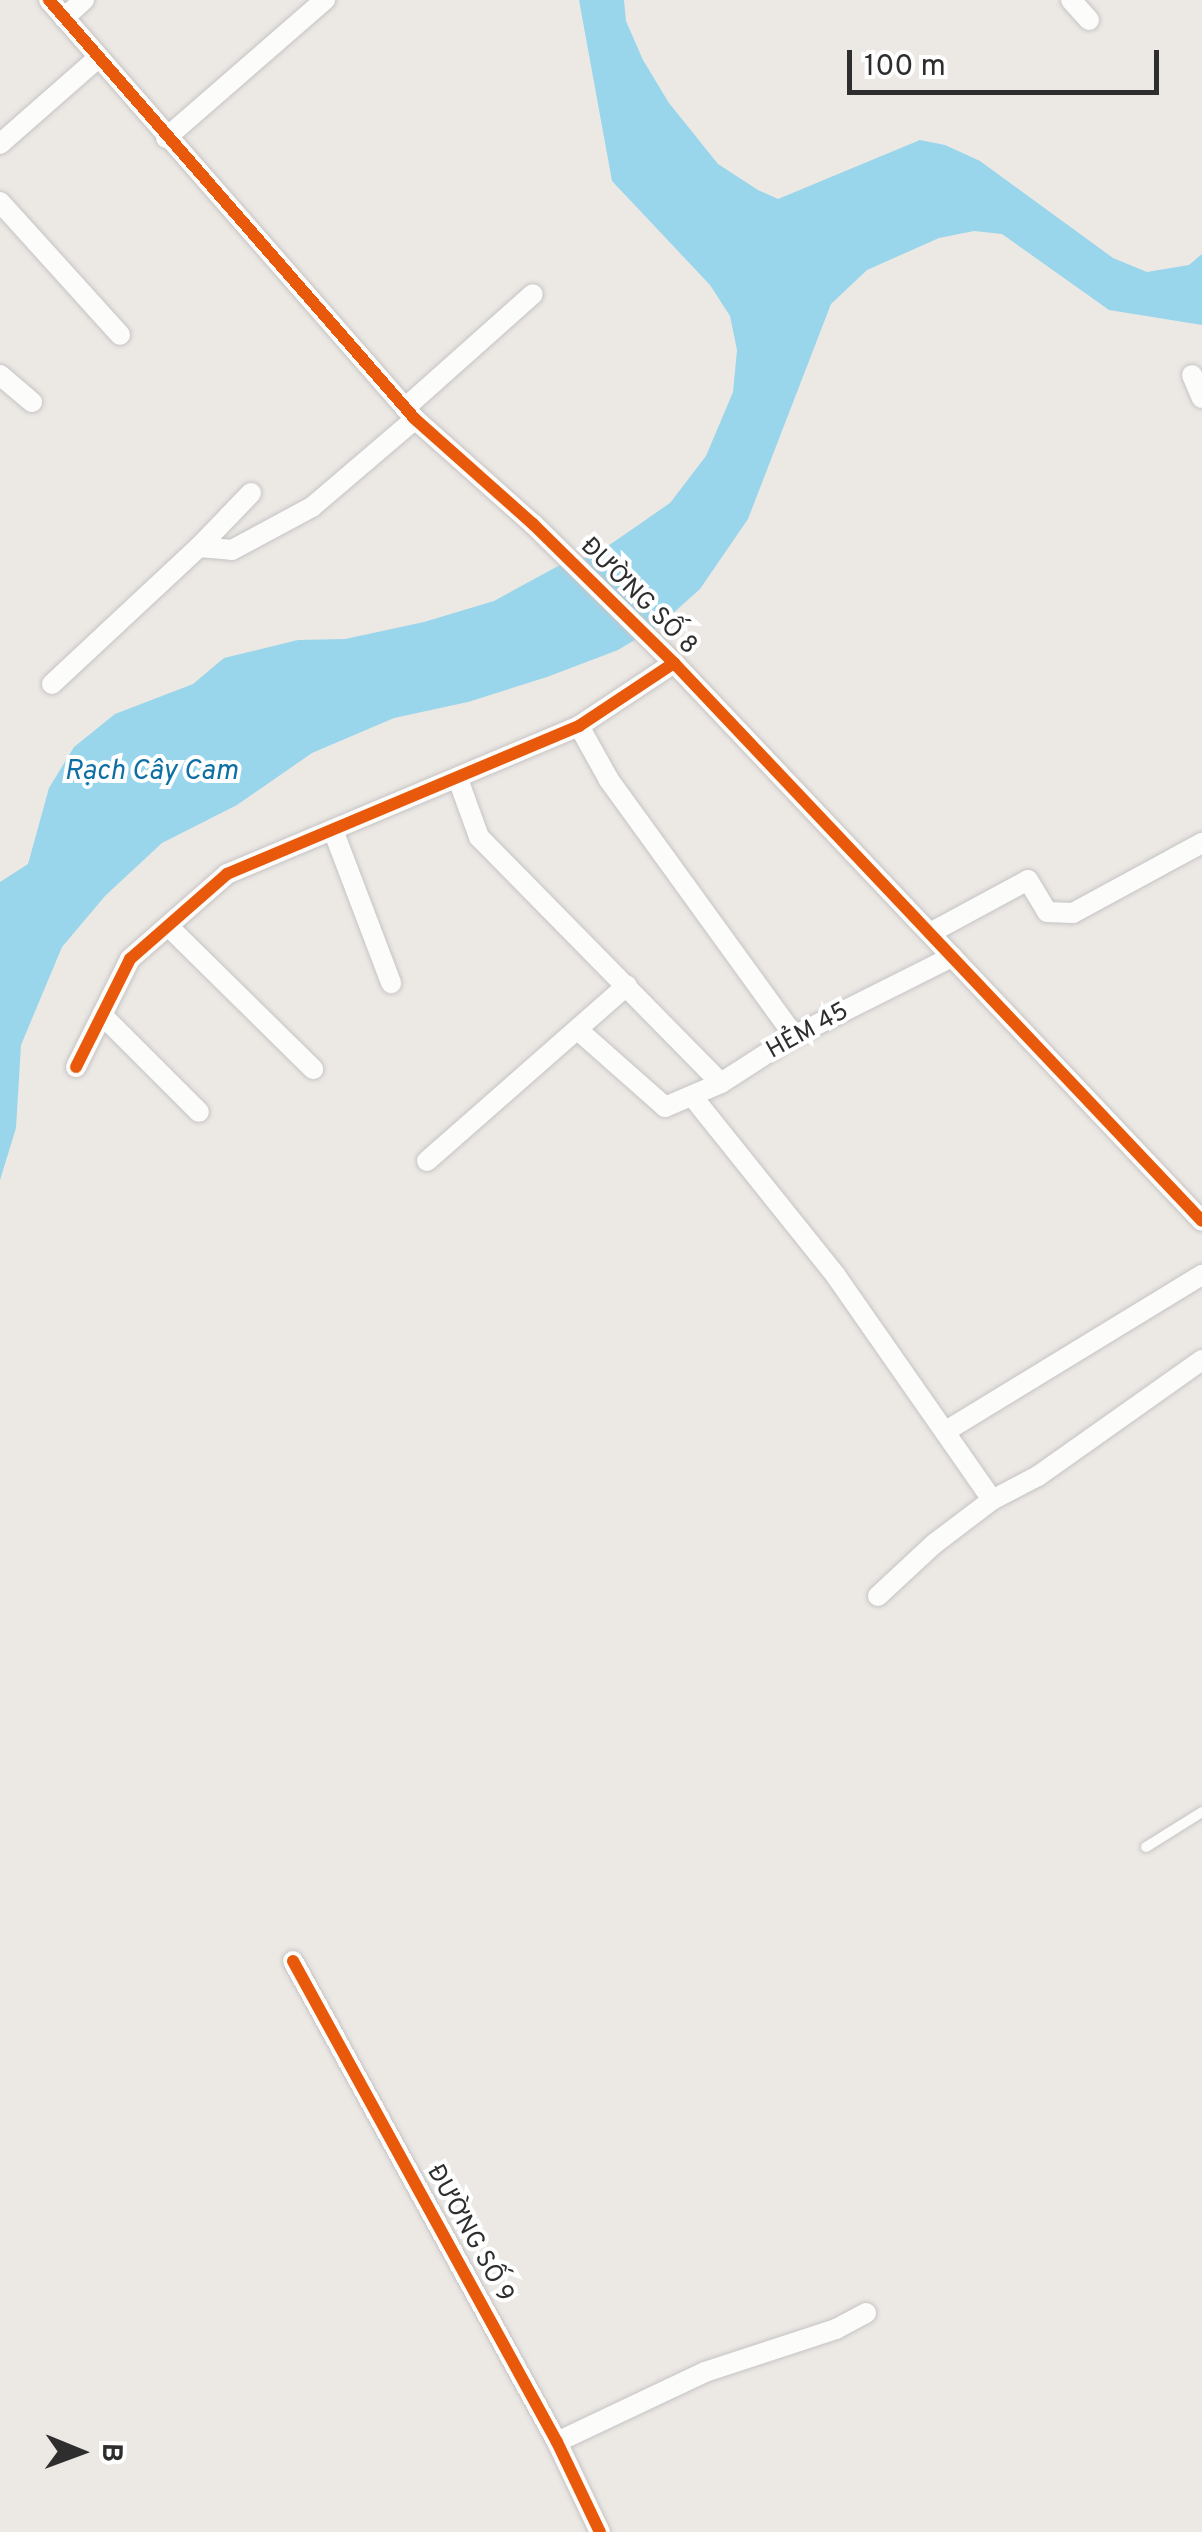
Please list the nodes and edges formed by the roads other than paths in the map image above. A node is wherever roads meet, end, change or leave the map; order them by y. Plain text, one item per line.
1 (49, 0) edge
2 (84, 0) edge
3 (325, 0) edge
4 (1071, 0) edge
5 (64, 18) junction
6 (1088, 20) dead end
7 (98, 58) junction
8 (166, 138) junction
9 (0, 144) edge
10 (0, 202) edge
11 (533, 294) dead end
12 (120, 335) dead end
13 (0, 375) edge
14 (1192, 375) dead end
15 (1202, 398) edge
16 (32, 402) dead end
17 (410, 413) junction
18 (251, 493) dead end
19 (199, 548) junction
20 (669, 658) junction
21 (52, 684) dead end
22 (580, 726) junction
23 (458, 779) junction
24 (333, 830) junction
25 (1202, 843) edge
26 (168, 926) junction
27 (930, 934) junction
28 (952, 958) junction
29 (390, 982) dead end
30 (627, 985) junction
31 (102, 1015) junction
32 (578, 1030) junction
33 (794, 1036) junction
34 (76, 1067) dead end
35 (313, 1069) dead end
36 (721, 1083) junction
37 (692, 1096) junction
38 (199, 1112) dead end
39 (427, 1161) dead end
40 (1202, 1221) edge
41 (1202, 1275) edge
42 (1202, 1360) edge
43 (946, 1431) junction
44 (992, 1500) junction
45 (878, 1596) dead end
46 (1202, 1812) edge
47 (1146, 1847) dead end
48 (293, 1961) dead end
49 (866, 2313) dead end
50 (558, 2442) junction
51 (600, 2532) edge

1 - 5 street, ĐƯỜNG SỐ 8
2 - 5 street
3 - 8 street
4 - 6 street
5 - 7 street, ĐƯỜNG SỐ 8
7 - 8 street, ĐƯỜNG SỐ 8
7 - 9 street
8 - 17 street, ĐƯỜNG SỐ 8
10 - 12 street
11 - 17 street
13 - 16 street
14 - 15 street
17 - 19 street
17 - 20 street, ĐƯỜNG SỐ 8
18 - 19 street
19 - 21 street
20 - 22 street
20 - 27 street, ĐƯỜNG SỐ 8
22 - 23 street
22 - 33 street
23 - 24 street
23 - 30 street
24 - 26 street
24 - 29 street
25 - 27 street
26 - 31 street
26 - 35 street
27 - 28 street, ĐƯỜNG SỐ 8
28 - 33 street, HẺM 45
28 - 40 street, ĐƯỜNG SỐ 8
30 - 32 street
30 - 36 street
31 - 34 street
31 - 38 street
32 - 37 street, HẺM 45
32 - 39 street
33 - 36 street, HẺM 45
36 - 37 street, HẺM 45
37 - 43 street
41 - 43 street
42 - 44 street
43 - 44 street
44 - 45 street
46 - 47 lane
48 - 50 street, ĐƯỜNG SỐ 9
49 - 50 street
50 - 51 street, ĐƯỜNG SỐ 9

